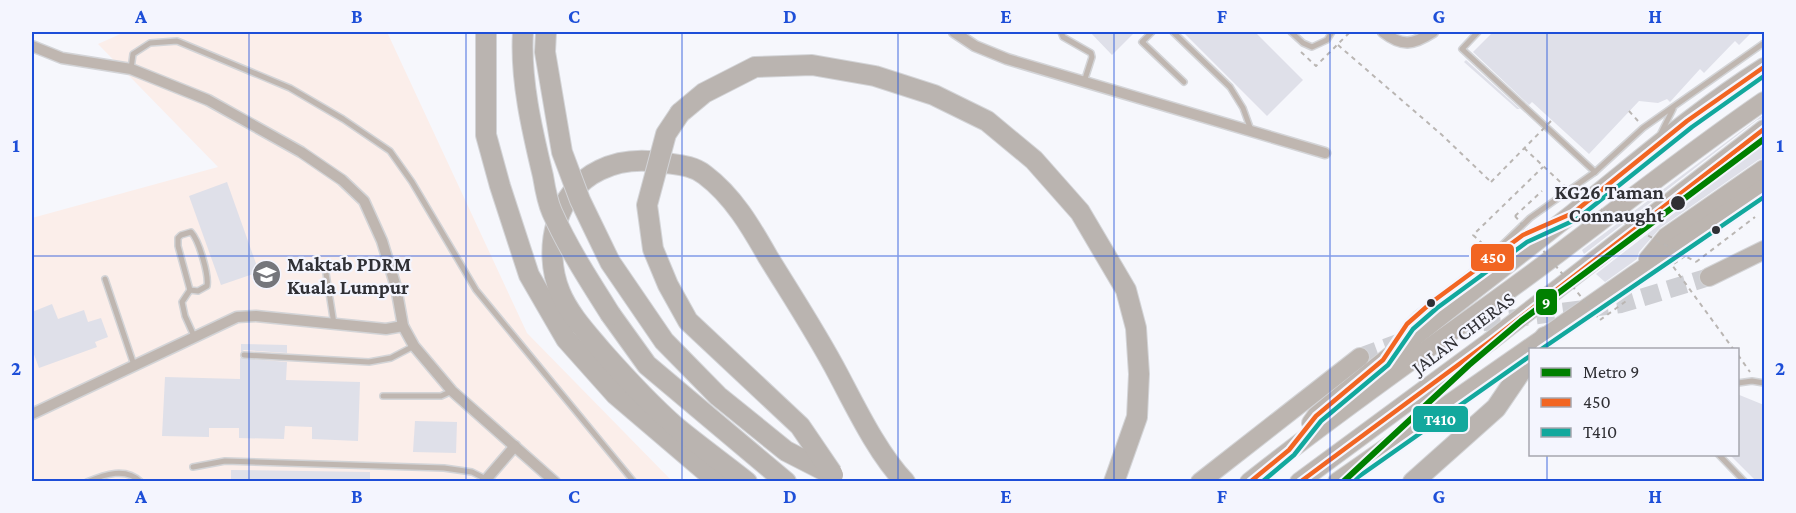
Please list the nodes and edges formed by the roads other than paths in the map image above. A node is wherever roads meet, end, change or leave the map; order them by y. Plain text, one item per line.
1 (486, 32) edge
2 (523, 32) edge
3 (546, 32) edge
4 (954, 32) edge
5 (1061, 32) edge
6 (1152, 32) edge
7 (1173, 32) edge
8 (1291, 32) edge
9 (1332, 32) edge
10 (1383, 32) edge
11 (1433, 32) edge
12 (1478, 32) edge
13 (1764, 43) edge
14 (32, 46) edge
15 (1764, 67) edge
16 (131, 69) junction
17 (1084, 82) junction
18 (1184, 82) dead end
19 (1764, 101) edge
20 (1674, 106) junction
21 (1764, 129) edge
22 (1252, 132) junction
23 (1653, 148) junction
24 (1325, 153) dead end
25 (1764, 169) edge
26 (1594, 172) junction
27 (1764, 188) edge
28 (1573, 213) junction
29 (1764, 250) edge
30 (325, 267) dead end
31 (1479, 267) junction
32 (1634, 275) junction
33 (1709, 278) tunnel mouth
34 (105, 279) dead end
35 (190, 290) junction
36 (334, 324) junction
37 (403, 326) junction
38 (194, 336) junction
39 (1541, 343) edge
40 (414, 346) junction
41 (1529, 351) edge
42 (244, 355) dead end
43 (1360, 357) tunnel mouth
44 (1529, 359) edge
45 (1383, 360) junction
46 (134, 365) junction
47 (1739, 383) edge
48 (1764, 383) edge
49 (452, 391) junction
50 (383, 396) dead end
51 (32, 414) edge
52 (515, 446) junction
53 (1289, 450) junction
54 (1720, 456) edge
55 (193, 466) dead end
56 (836, 478) edge
57 (485, 480) edge
58 (87, 482) edge
59 (141, 482) edge
60 (555, 482) edge
61 (634, 482) edge
62 (718, 482) edge
63 (747, 482) edge
64 (786, 482) edge
65 (905, 482) edge
66 (1114, 482) edge
67 (1200, 482) edge
68 (1249, 482) edge
69 (1299, 482) edge
70 (1337, 482) edge
71 (1413, 482) edge
72 (1745, 482) edge

1 - 62 highway
2 - 64 highway, bridge
3 - 56 highway, bridge
4 - 17 street
5 - 17 lane
6 - 18 lane
7 - 22 lane
8 - 9 lane
10 - 11 street
12 - 26 lane
13 - 20 lane
14 - 16 street
15 - 23 highway
16 - 37 street
16 - 61 lane
17 - 22 street
19 - 53 highway, JALAN CHERAS
20 - 23 lane
20 - 26 lane
21 - 69 highway, JALAN CHERAS
22 - 24 street
23 - 28 highway
25 - 32 highway
26 - 31 lane
27 - 32 highway
28 - 31 lane
28 - 45 highway
29 - 33 highway
30 - 36 lane
31 - 45 lane
32 - 39 highway
34 - 46 lane
35 - 35 lane
35 - 38 lane
36 - 37 street
36 - 38 street
37 - 40 street
38 - 46 street
40 - 42 lane
40 - 49 street
41 - 70 highway
43 - 67 highway
44 - 71 highway
45 - 53 highway
46 - 51 street
47 - 48 lane
49 - 50 lane
49 - 52 street
52 - 57 street
52 - 60 street
53 - 68 highway, JALAN CHERAS
54 - 72 lane
55 - 57 lane
56 - 66 highway, bridge
58 - 59 lane
63 - 65 highway, bridge

